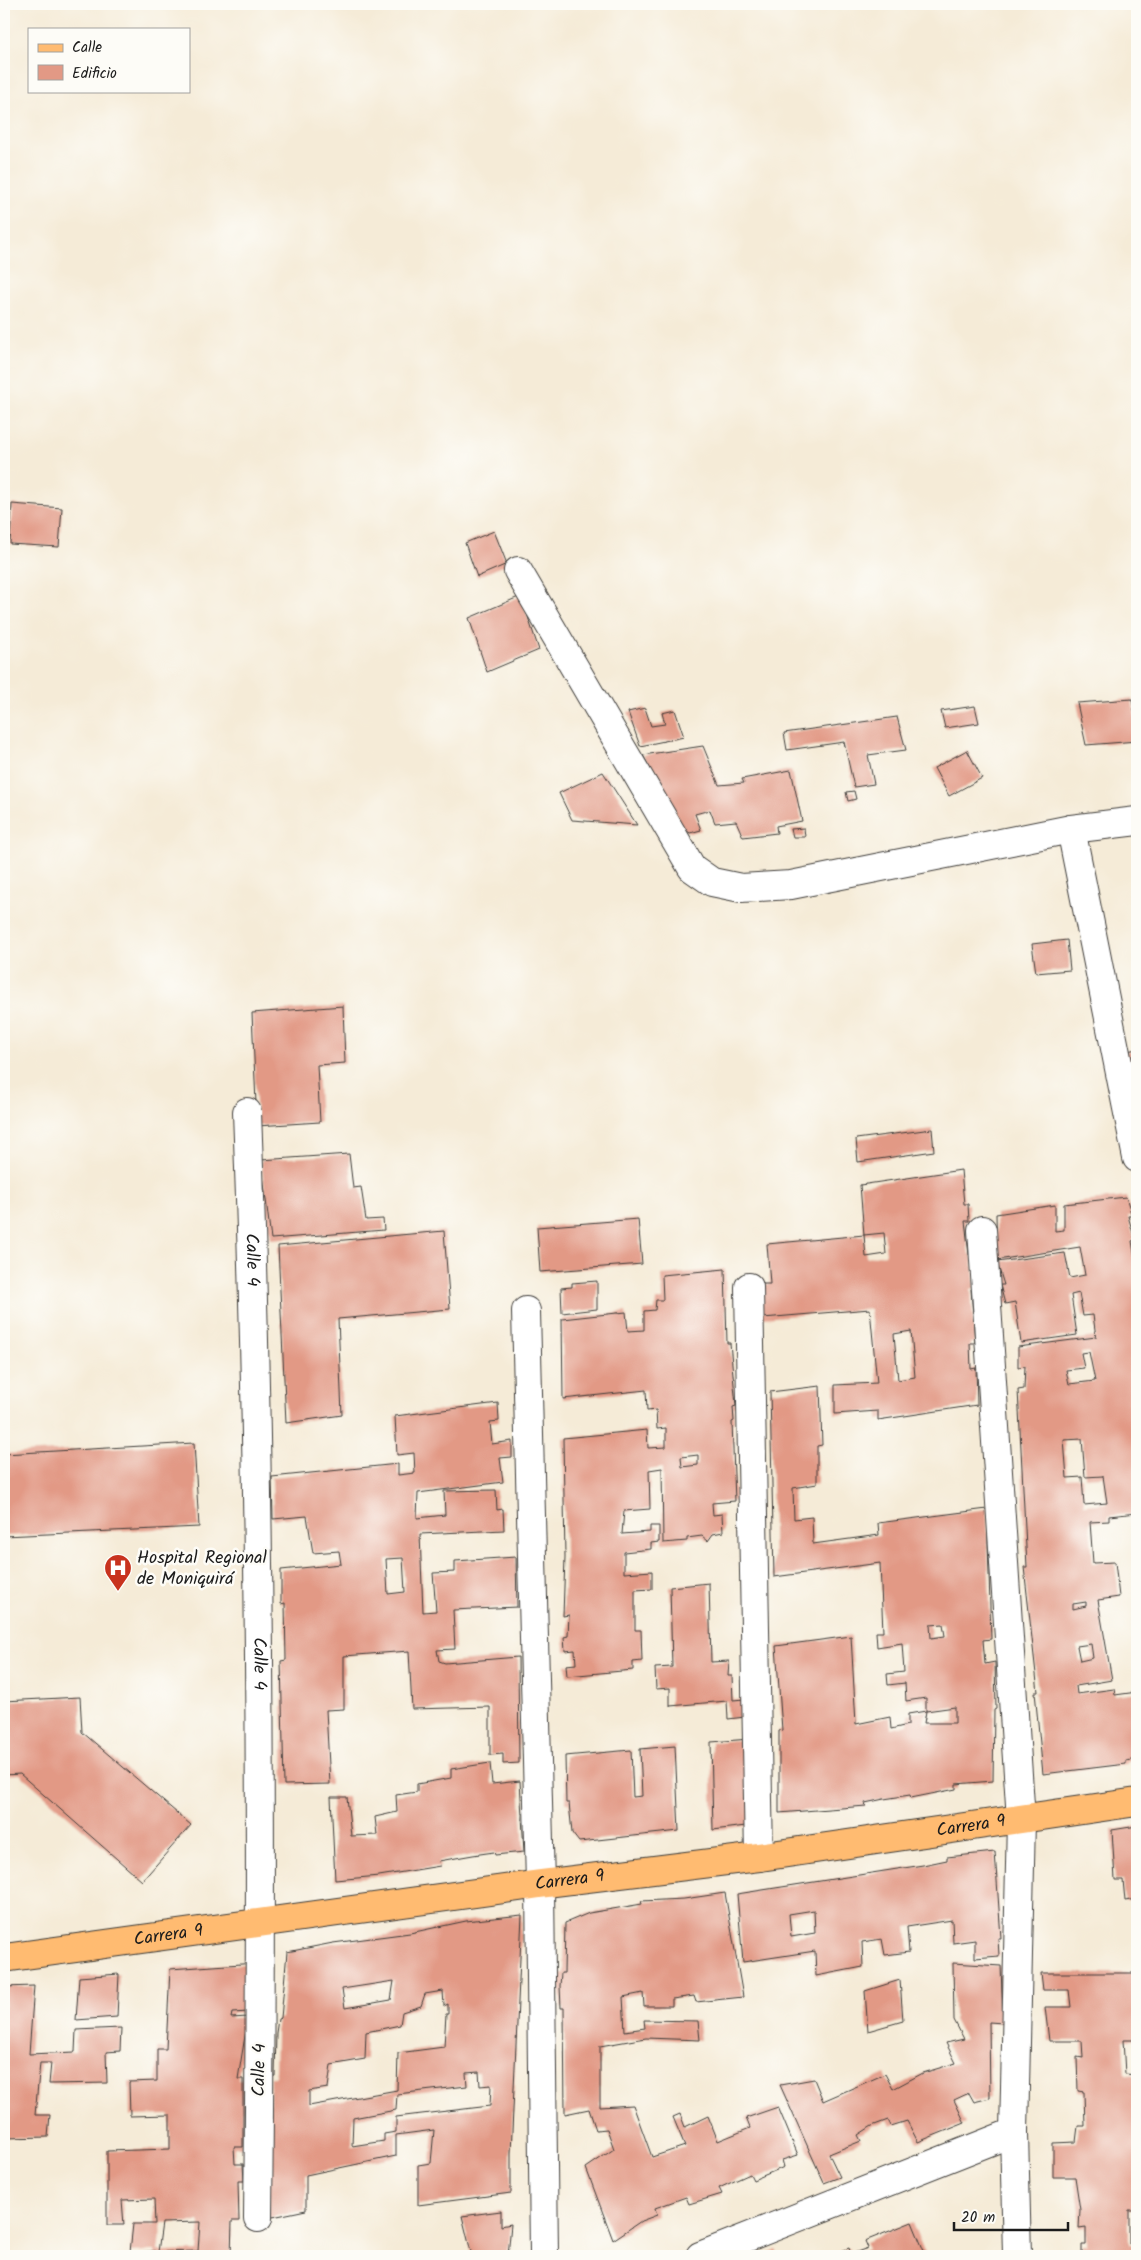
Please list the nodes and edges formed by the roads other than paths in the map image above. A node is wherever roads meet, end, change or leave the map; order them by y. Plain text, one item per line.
1 (518, 571) dead end
2 (1137, 822) edge
3 (1071, 829) junction
4 (248, 1112) dead end
5 (1137, 1158) edge
6 (982, 1230) dead end
7 (749, 1287) dead end
8 (526, 1311) dead end
9 (1137, 1802) edge
10 (1021, 1820) junction
11 (759, 1857) junction
12 (540, 1884) junction
13 (261, 1922) junction
14 (4, 1958) edge
15 (1014, 2132) junction
16 (258, 2218) dead end
17 (544, 2256) edge
18 (700, 2256) edge
19 (1017, 2256) edge

1 - 3 street
2 - 3 street
3 - 5 street
4 - 13 street, Calle 4
6 - 10 street
7 - 11 street
8 - 12 street
9 - 10 main road, Carrera 9
10 - 11 main road, Carrera 9
10 - 15 street
11 - 12 main road, Carrera 9
12 - 13 main road, Carrera 9
12 - 17 street
13 - 14 main road, Carrera 9
13 - 16 street, Calle 4
15 - 18 street
15 - 19 street

